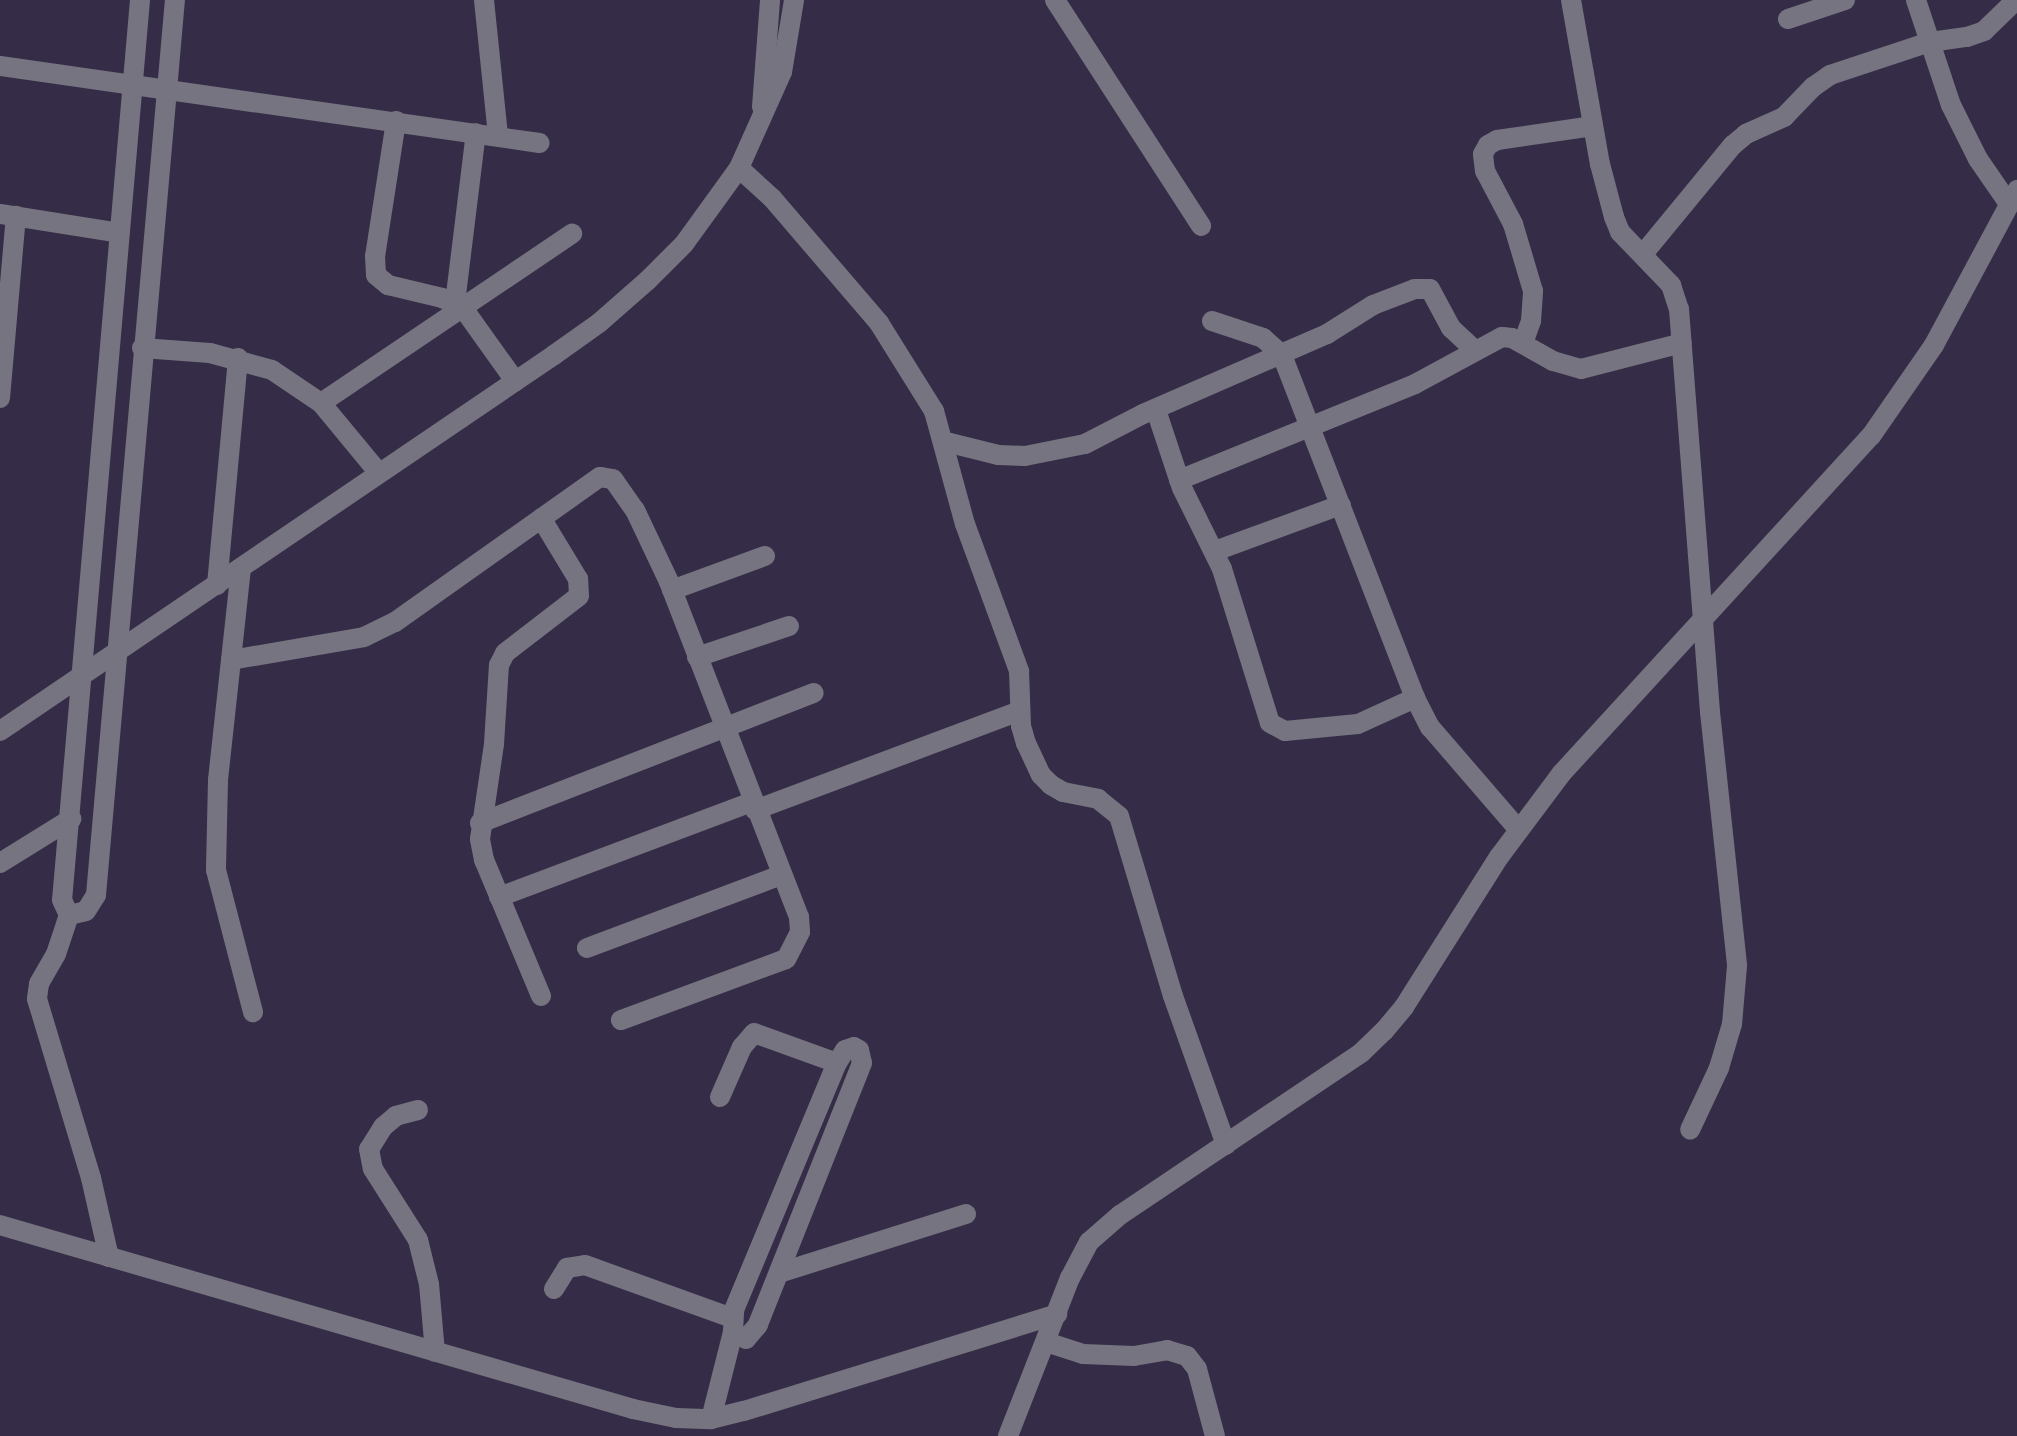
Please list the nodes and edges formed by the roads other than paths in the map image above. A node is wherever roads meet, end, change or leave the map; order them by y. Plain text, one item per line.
1 (140, 0) edge
2 (175, 0) edge
3 (484, 0) edge
4 (770, 0) edge
5 (794, 0) edge
6 (1055, 0) edge
7 (1571, 0) edge
8 (1845, 0) edge
9 (1916, 0) edge
10 (2016, 0) edge
11 (1788, 19) dead end
12 (1930, 42) junction
13 (0, 66) edge
14 (133, 83) junction
15 (165, 86) junction
16 (762, 111) junction
17 (396, 121) junction
18 (1593, 126) junction
19 (476, 133) junction
20 (498, 136) junction
21 (540, 143) dead end
22 (739, 168) junction
23 (2013, 197) edge
24 (8, 215) edge
25 (1201, 226) dead end
26 (1996, 229) junction
27 (2017, 232) edge
28 (120, 233) junction
29 (572, 234) dead end
30 (1643, 254) junction
31 (459, 305) junction
32 (4, 317) edge
33 (1212, 321) dead end
34 (1523, 343) junction
35 (1682, 343) junction
36 (142, 348) junction
37 (1475, 350) junction
38 (1282, 355) junction
39 (238, 358) junction
40 (515, 381) junction
41 (0, 398) edge
42 (321, 403) junction
43 (1156, 410) junction
44 (1311, 427) junction
45 (946, 442) junction
46 (379, 473) junction
47 (1179, 480) junction
48 (1341, 505) junction
49 (541, 518) junction
50 (1215, 551) junction
51 (765, 556) dead end
52 (241, 568) junction
53 (217, 585) junction
54 (672, 590) junction
55 (1704, 618) junction
56 (789, 626) dead end
57 (115, 653) junction
58 (697, 657) junction
59 (231, 660) junction
60 (84, 675) junction
61 (814, 693) dead end
62 (1415, 698) junction
63 (1020, 711) junction
64 (725, 730) junction
65 (0, 731) edge
66 (753, 806) junction
67 (71, 819) junction
68 (480, 823) junction
69 (1518, 829) junction
70 (0, 863) edge
71 (781, 875) junction
72 (499, 897) junction
73 (69, 915) junction
74 (587, 948) dead end
75 (541, 996) dead end
76 (253, 1012) dead end
77 (621, 1020) dead end
78 (837, 1063) junction
79 (720, 1097) dead end
80 (418, 1110) dead end
81 (1690, 1130) dead end
82 (1226, 1145) junction
83 (966, 1214) dead end
84 (0, 1225) edge
85 (109, 1257) junction
86 (779, 1273) junction
87 (554, 1289) dead end
88 (1057, 1314) junction
89 (732, 1325) junction
90 (1046, 1342) junction
91 (435, 1352) junction
92 (711, 1419) junction
93 (1008, 1436) edge
94 (1215, 1436) edge

1 - 14 street
2 - 15 street
3 - 20 street
4 - 16 street
5 - 16 street
6 - 25 street
7 - 18 street
8 - 11 street
9 - 12 street
10 - 12 street
12 - 23 street
12 - 30 street
13 - 14 street
14 - 15 street
14 - 28 street
15 - 17 street
15 - 36 street
16 - 22 street
17 - 19 street
17 - 31 street
18 - 30 street
18 - 34 street
19 - 20 street
19 - 31 street
20 - 21 street
22 - 40 street
22 - 45 street
23 - 26 street
24 - 28 street
24 - 32 street
26 - 27 street
26 - 55 street
28 - 60 street
29 - 31 street
30 - 35 street
31 - 40 street
31 - 42 street
32 - 41 street
33 - 38 street
34 - 35 street
34 - 37 street
35 - 55 street
36 - 39 street
36 - 57 street
37 - 38 street
37 - 44 street
38 - 43 street
38 - 44 street
39 - 42 street
39 - 53 street
40 - 46 street
42 - 46 street
43 - 45 street
43 - 47 street
44 - 47 street
44 - 48 street
45 - 63 street
46 - 52 street
47 - 50 street
48 - 50 street
48 - 62 street
49 - 54 street
49 - 59 street
49 - 68 street
50 - 62 street
51 - 54 street
52 - 53 street
52 - 59 street
53 - 57 street
54 - 58 street
55 - 69 street
55 - 81 street
56 - 58 street
57 - 60 street
57 - 73 street
58 - 64 street
59 - 76 street
60 - 65 street
60 - 67 street
61 - 64 street
62 - 69 street
63 - 66 street
63 - 82 street
64 - 66 street
64 - 68 street
66 - 71 street
66 - 72 street
67 - 70 street
67 - 73 street
68 - 72 street
69 - 82 street
71 - 74 street
71 - 77 street
72 - 75 street
73 - 85 street
78 - 79 street
78 - 86 street
78 - 89 street
80 - 91 street
82 - 88 street
83 - 86 street
84 - 85 street
85 - 91 street
86 - 89 street
87 - 89 street
88 - 90 street
88 - 92 street
89 - 92 street
90 - 93 street
90 - 94 street
91 - 92 street

